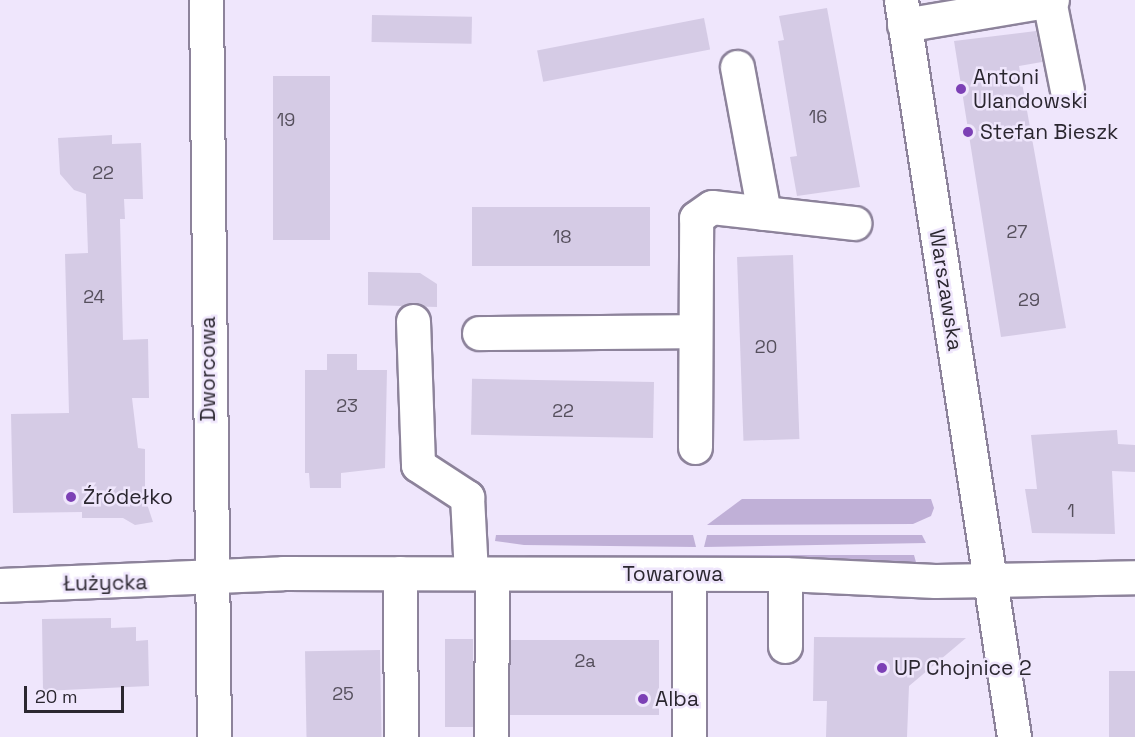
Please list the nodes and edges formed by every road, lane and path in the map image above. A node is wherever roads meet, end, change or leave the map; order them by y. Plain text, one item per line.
1 (206, 0) edge
2 (1051, 0) edge
3 (902, 12) edge
4 (737, 67) dead end
5 (1066, 90) dead end
6 (764, 213) junction
7 (854, 223) dead end
8 (413, 321) dead end
9 (694, 331) junction
10 (479, 333) dead end
11 (695, 447) dead end
12 (400, 573) junction
13 (481, 573) junction
14 (689, 574) junction
15 (785, 574) junction
16 (210, 577) junction
17 (1135, 577) edge
18 (989, 579) junction
19 (0, 585) edge
20 (785, 646) dead end
21 (214, 737) edge
22 (401, 737) edge
23 (491, 737) edge
24 (689, 737) edge
25 (1014, 737) edge

1 - 16 street, Dworcowa
2 - 3 street
2 - 5 street
3 - 18 street, Warszawska
4 - 6 street
6 - 7 street
6 - 9 street
8 - 13 street
9 - 10 street
9 - 11 street
12 - 13 street, Towarowa
12 - 16 street, Towarowa
12 - 22 street
13 - 14 street, Towarowa
13 - 23 street
14 - 15 street, Towarowa
14 - 24 street
15 - 18 street, Towarowa
15 - 20 street
16 - 19 street, Łużycka
16 - 21 street, Dworcowa
17 - 18 street, Towarowa
18 - 25 street, Warszawska

